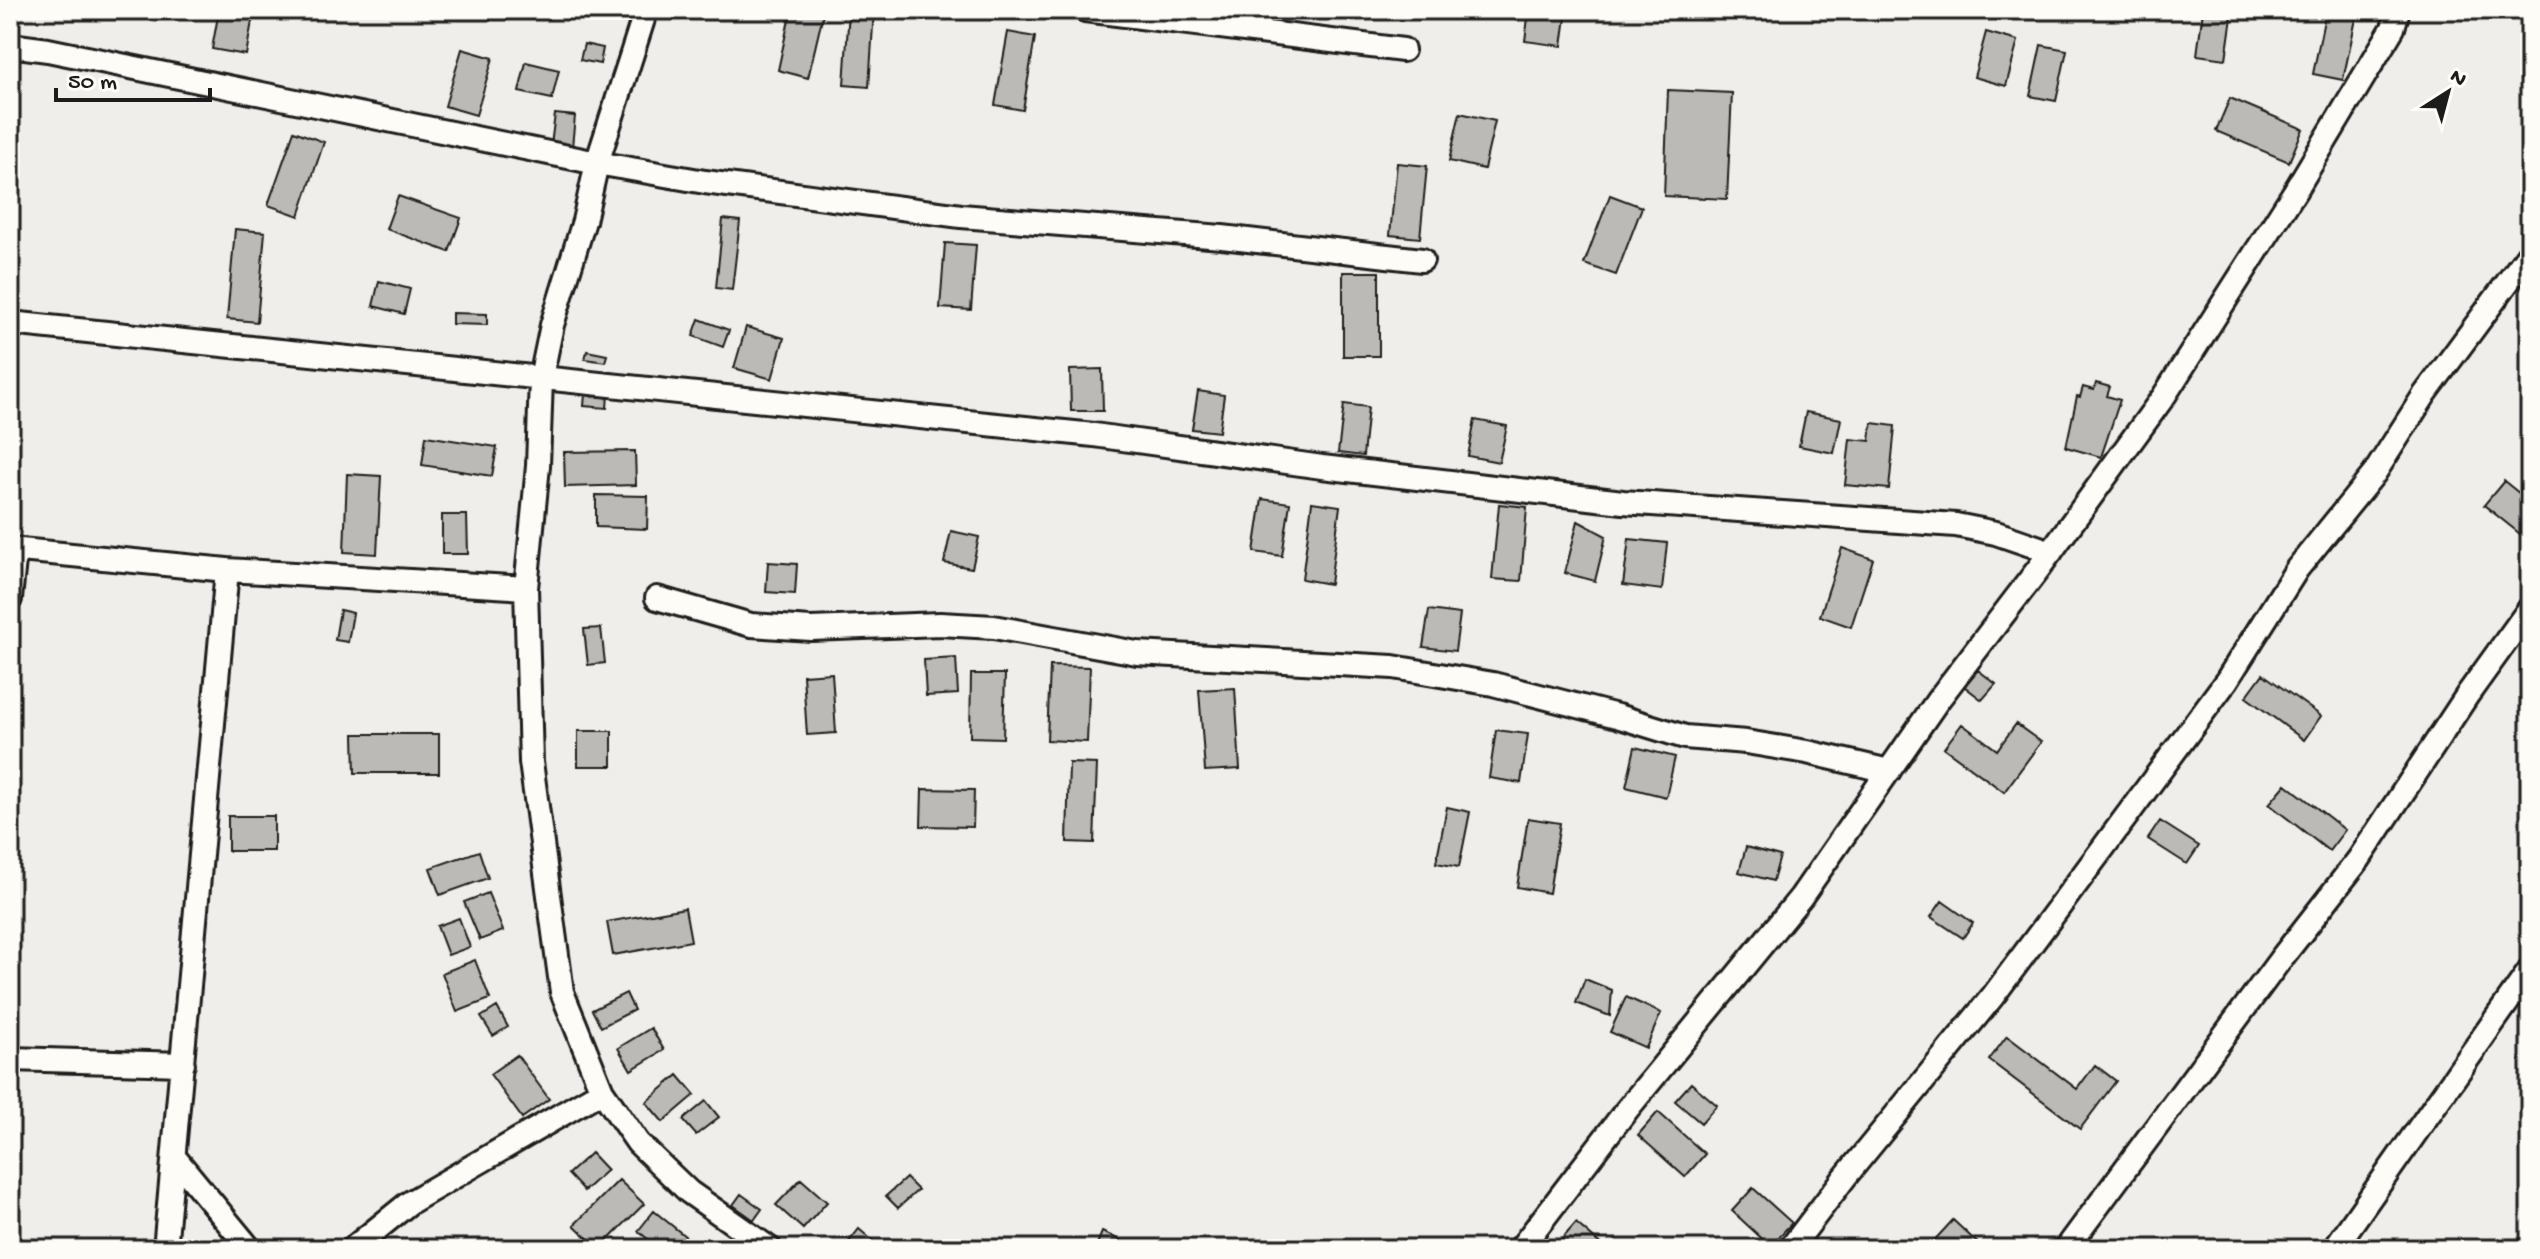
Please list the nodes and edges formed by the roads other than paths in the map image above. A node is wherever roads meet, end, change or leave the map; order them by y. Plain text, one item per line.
1 (646, 10) edge
2 (1085, 10) edge
3 (2398, 10) edge
4 (10, 45) edge
5 (1403, 50) dead end
6 (597, 163) junction
7 (2530, 252) edge
8 (1422, 260) dead end
9 (10, 323) edge
10 (541, 378) junction
11 (12, 550) edge
12 (2051, 552) junction
13 (227, 570) junction
14 (526, 588) junction
15 (657, 598) dead end
16 (10, 599) edge
17 (2530, 608) edge
18 (1889, 771) junction
19 (2530, 970) edge
20 (10, 1059) edge
21 (183, 1064) junction
22 (602, 1091) junction
23 (175, 1158) junction
24 (165, 1249) edge
25 (250, 1249) edge
26 (352, 1249) edge
27 (770, 1249) edge
28 (1520, 1249) edge
29 (1790, 1249) edge
30 (2066, 1249) edge
31 (2334, 1249) edge

1 - 6 street
2 - 5 street
3 - 12 street
4 - 6 street
6 - 8 street
6 - 10 street
7 - 29 street
9 - 10 street
10 - 12 street
10 - 14 street
11 - 13 street
11 - 16 street
12 - 18 street
13 - 14 street
13 - 21 street
14 - 22 street
15 - 18 street
17 - 30 street
18 - 28 street
19 - 31 street
20 - 21 street
21 - 23 street
22 - 26 street
22 - 27 street
23 - 24 street
23 - 25 street

